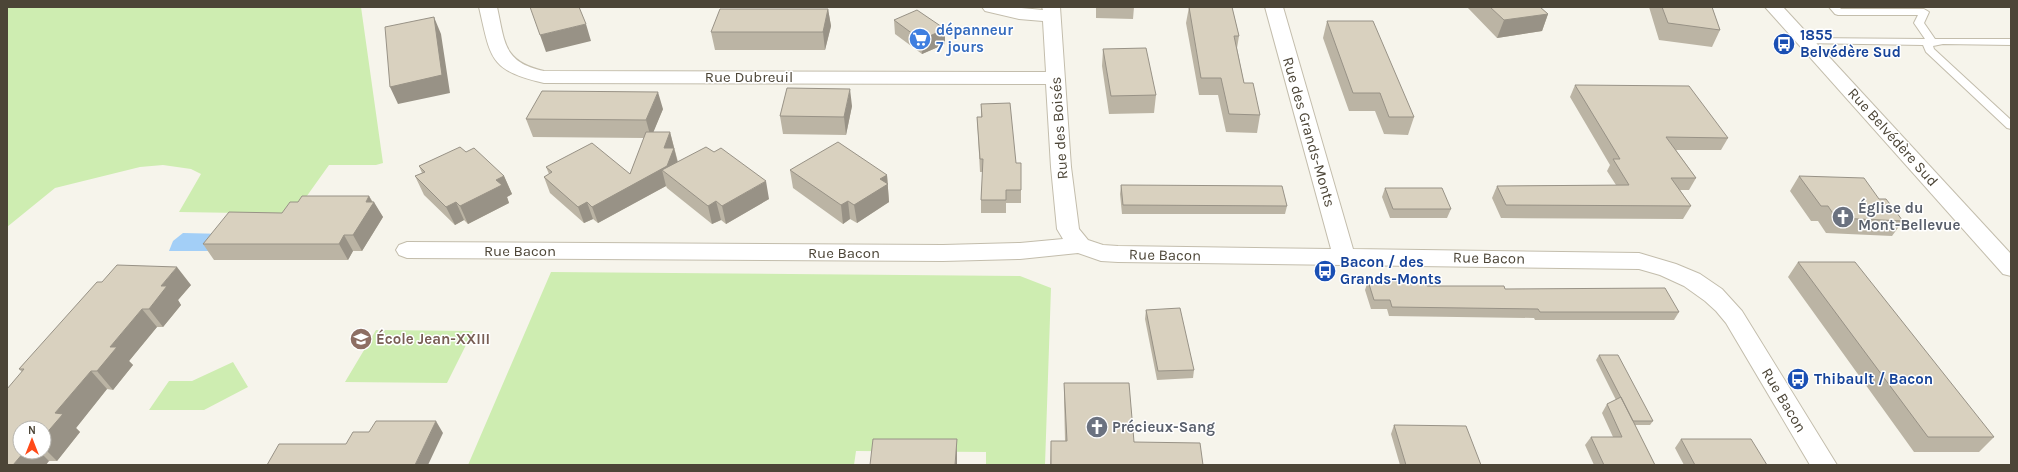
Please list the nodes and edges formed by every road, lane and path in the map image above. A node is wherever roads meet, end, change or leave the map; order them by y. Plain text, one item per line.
1 (488, 7) edge
2 (990, 7) edge
3 (1274, 7) edge
4 (1774, 7) edge
5 (1834, 7) edge
6 (1921, 10) edge
7 (1051, 11) edge
8 (1805, 41) junction
9 (1932, 42) junction
10 (2011, 42) edge
11 (1055, 78) junction
12 (2011, 126) edge
13 (1080, 245) junction
14 (407, 250) dead end
15 (1344, 257) junction
16 (2011, 268) edge
17 (1824, 465) edge

1 - 11 street, Rue Dubreuil
2 - 7 street
3 - 15 street, Rue des Grands-Monts
4 - 8 street, Rue Belvédère Sud
5 - 6 lane
6 - 9 lane
7 - 11 street, Rue des Boisés
8 - 9 lane
8 - 16 street, Rue Belvédère Sud
9 - 10 lane
9 - 12 lane
11 - 13 street, Rue des Boisés
13 - 14 street, Rue Bacon
13 - 15 street, Rue Bacon
15 - 17 street, Rue Bacon

